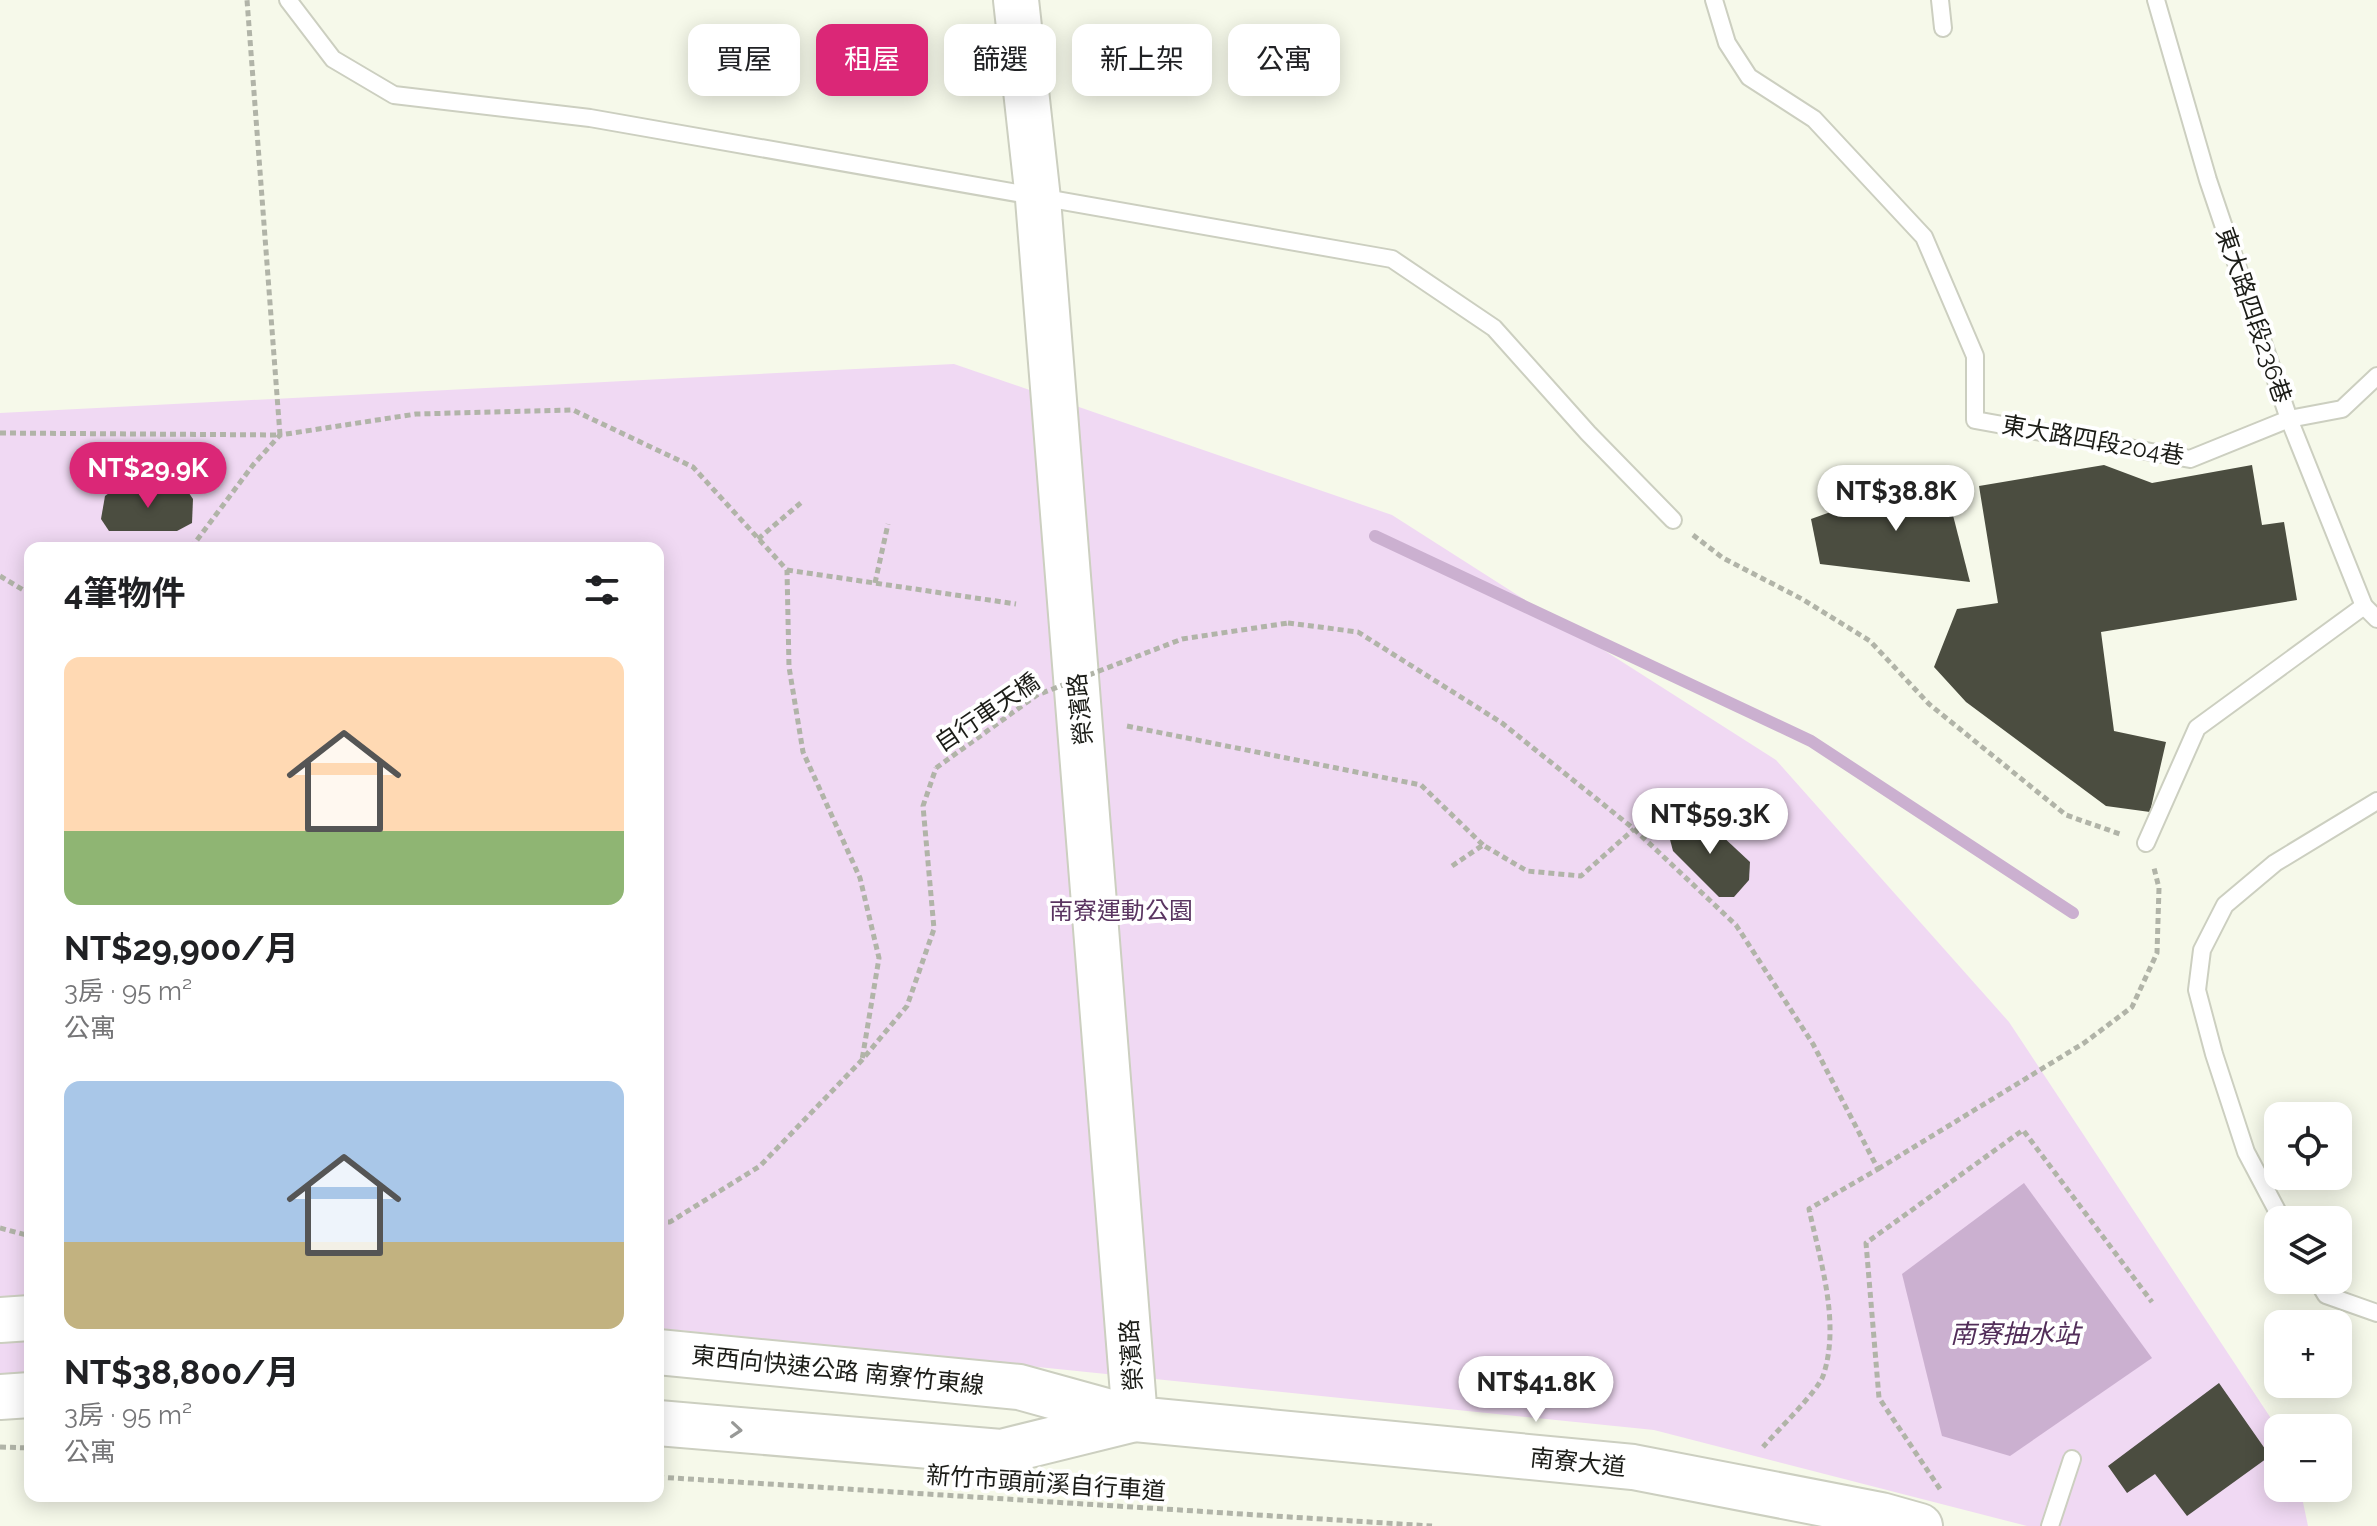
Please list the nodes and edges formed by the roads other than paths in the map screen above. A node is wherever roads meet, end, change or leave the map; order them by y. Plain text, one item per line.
1 (288, 0) edge
2 (1016, 0) edge
3 (1714, 0) edge
4 (1940, 0) edge
5 (2156, 0) edge
6 (1943, 28) dead end
7 (1038, 199) junction
8 (2377, 376) edge
9 (2289, 419) junction
10 (1673, 520) road end
11 (2364, 606) junction
12 (2377, 619) edge
13 (2377, 801) edge
14 (2146, 843) road end
15 (2275, 1206) edge
16 (2334, 1294) edge
17 (2377, 1313) edge
18 (24, 1318) edge
19 (0, 1320) edge
20 (664, 1353) edge
21 (24, 1395) edge
22 (0, 1397) edge
23 (1135, 1419) junction
24 (664, 1424) edge
25 (2072, 1459) dead end
26 (1932, 1511) edge
27 (2050, 1526) edge

1 - 7 lane
2 - 7 main road, 榮濱路
3 - 9 lane, 東大路四段204巷
4 - 6 lane
5 - 9 lane, 東大路四段236巷
7 - 10 lane
7 - 23 main road, 榮濱路
8 - 9 lane
9 - 11 lane, 東大路四段236巷
11 - 12 lane, 東大路四段236巷
11 - 14 lane
13 - 15 lane
16 - 17 lane
18 - 19 main road
20 - 23 main road, 東西向快速公路 南寮竹東線
21 - 22 main road
24 -> 23 main road
23 - 26 main road, 南寮大道
25 - 27 lane

